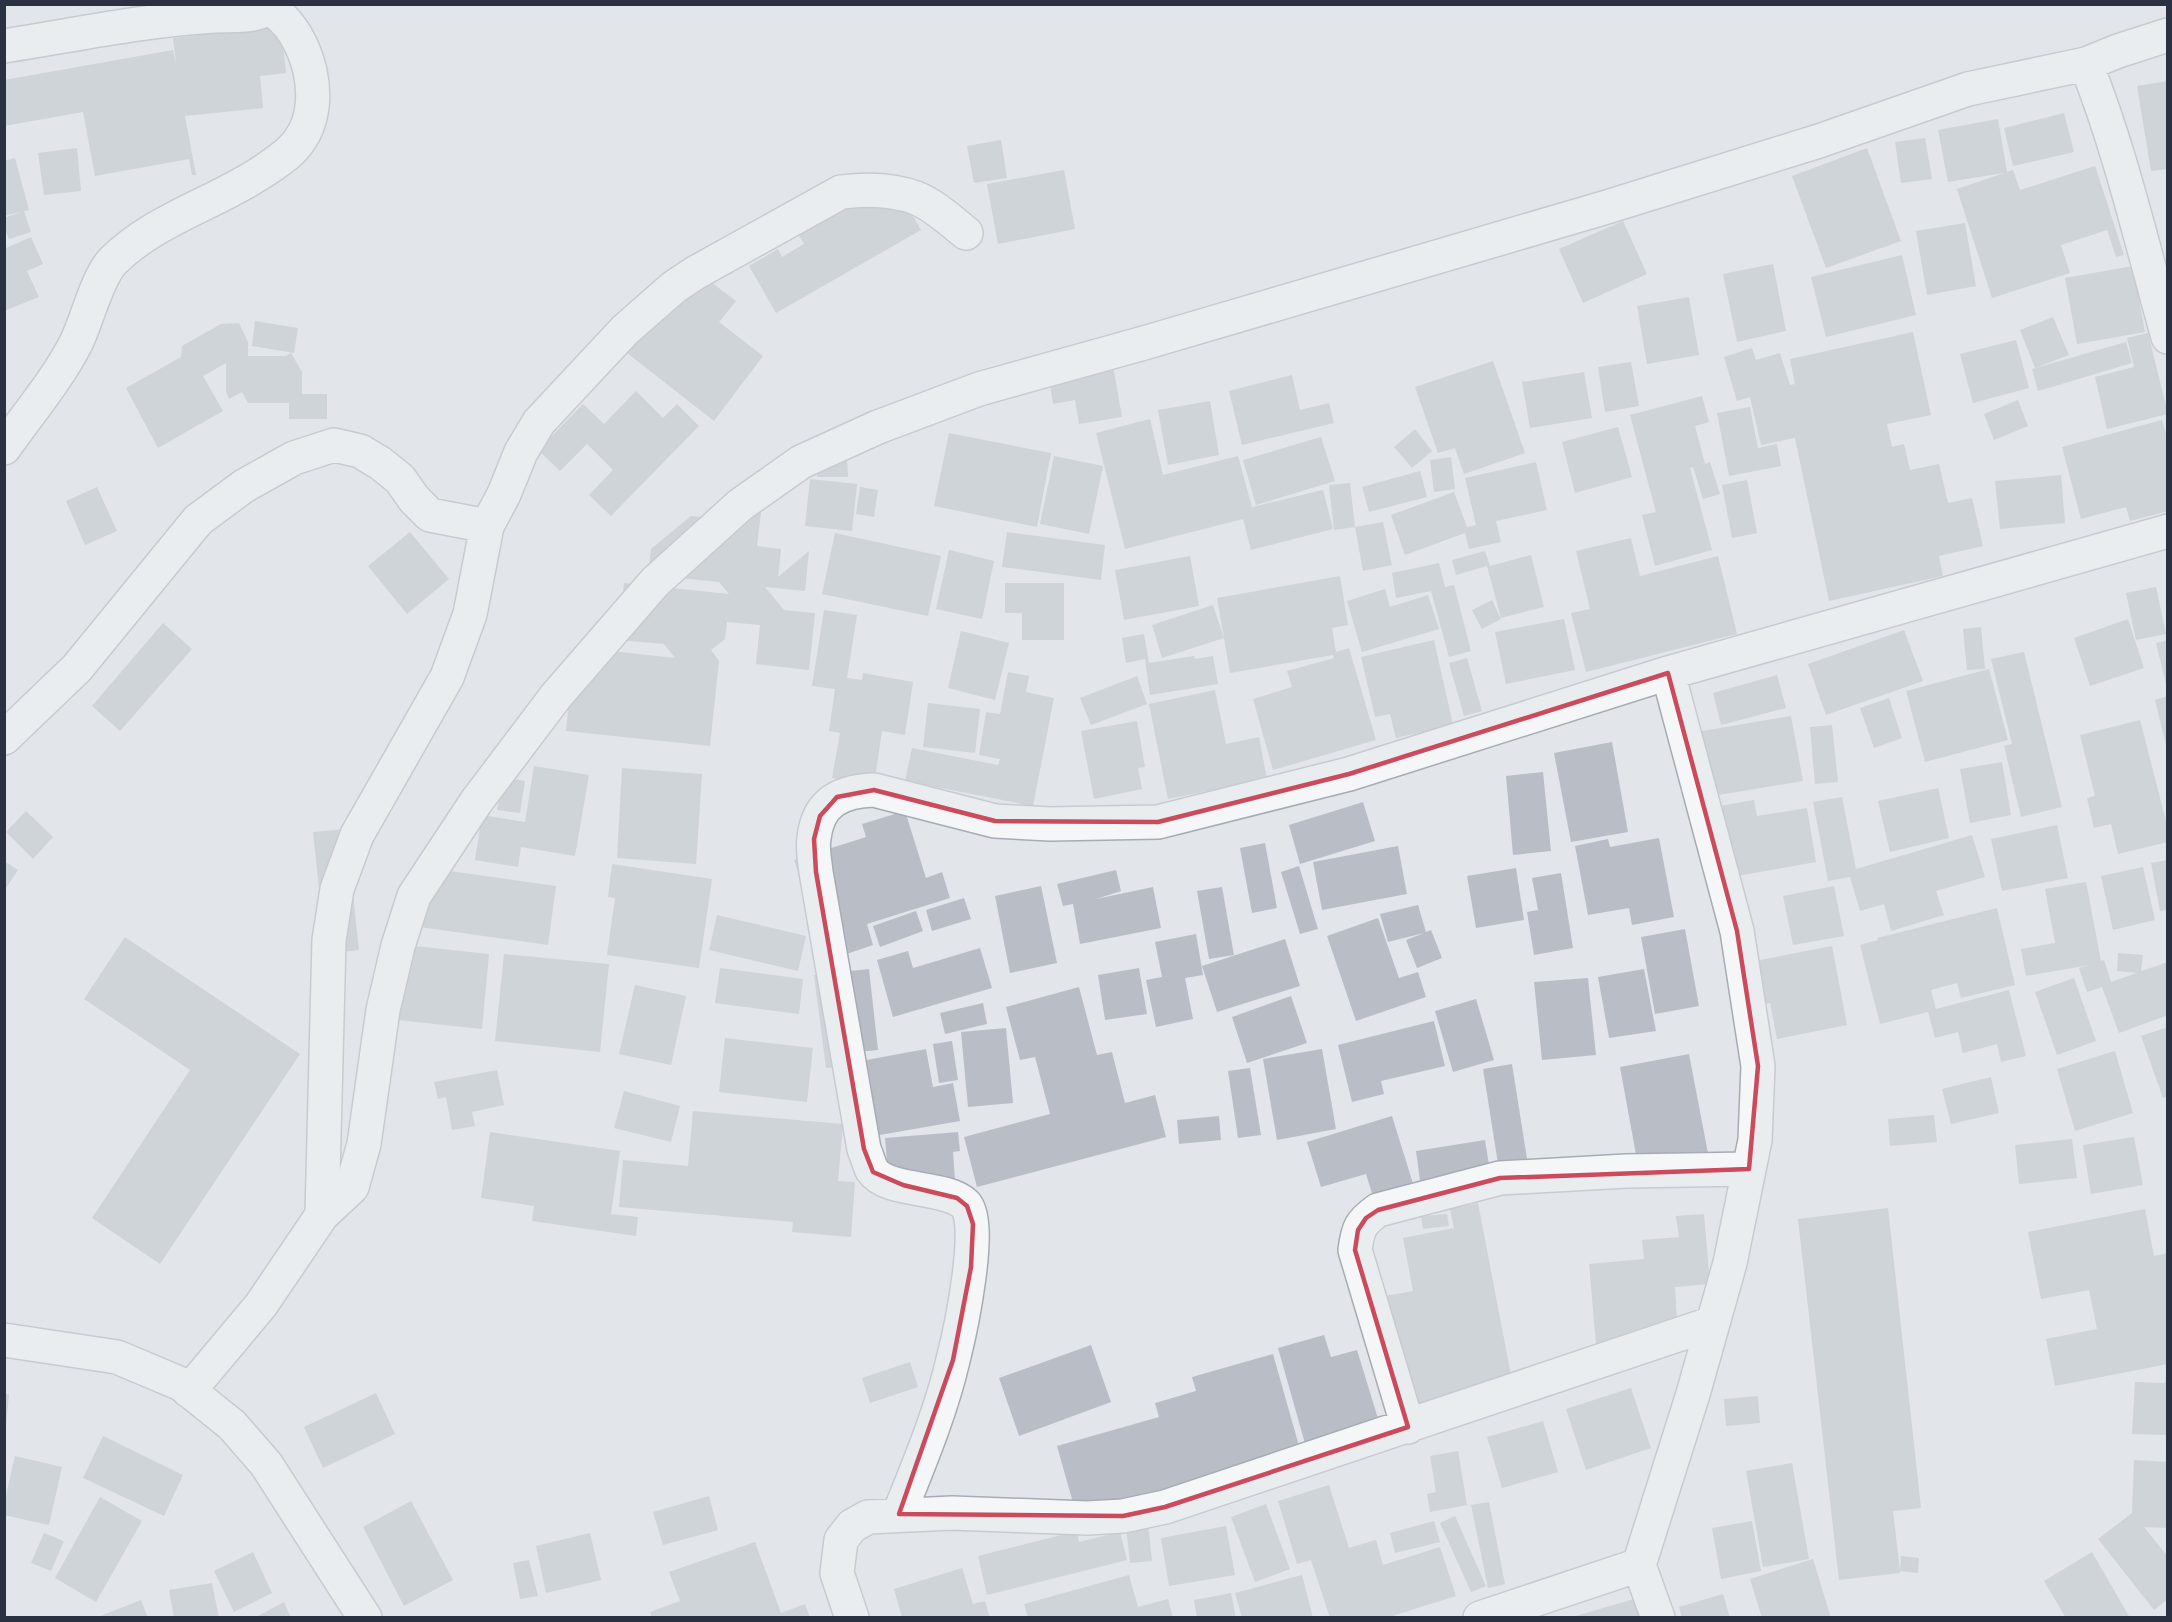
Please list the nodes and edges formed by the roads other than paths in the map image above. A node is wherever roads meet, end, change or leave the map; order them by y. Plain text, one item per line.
1 (271, 6) edge
2 (2168, 35) edge
3 (4, 46) edge
4 (2086, 64) junction
5 (966, 233) dead end
6 (2168, 337) edge
7 (4, 448) edge
8 (487, 526) junction
9 (2168, 531) edge
10 (1668, 673) junction
11 (4, 738) edge
12 (1749, 1169) junction
13 (322, 1215) junction
14 (1713, 1323) junction
15 (4, 1340) edge
16 (189, 1391) junction
17 (1408, 1427) junction
18 (899, 1514) junction
19 (1639, 1565) junction
20 (365, 1617) edge
21 (852, 1617) edge
22 (1480, 1617) edge
23 (1658, 1617) edge

1 - 3 street
1 - 7 street
2 - 4 street
4 - 6 street
4 - 13 street
5 - 8 street
8 - 11 street
8 - 13 street
9 - 10 street
10 - 12 street
10 - 18 street
12 - 14 street
12 - 17 street
13 - 16 street
14 - 17 street
14 - 19 street
15 - 16 street
16 - 20 street
17 - 18 street
18 - 21 street
19 - 22 street
19 - 23 street

